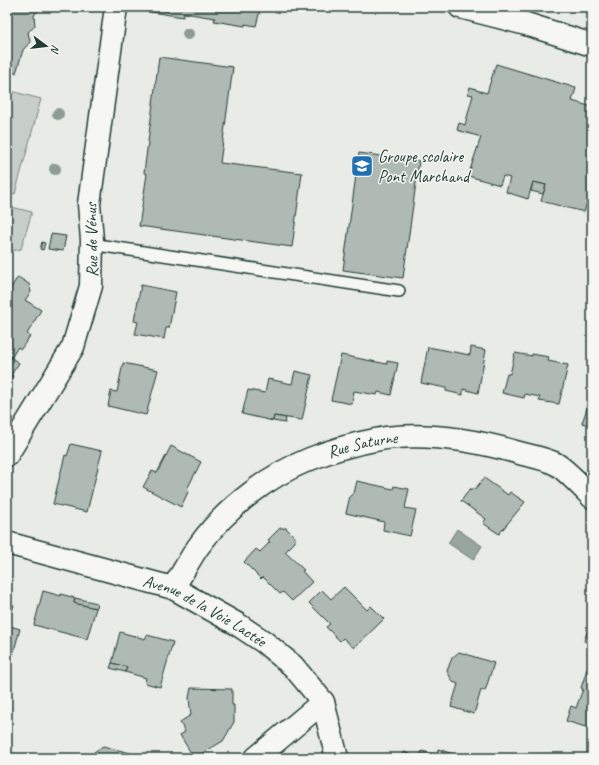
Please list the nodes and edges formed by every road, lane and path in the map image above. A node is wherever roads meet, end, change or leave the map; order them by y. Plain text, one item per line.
1 (116, 7) edge
2 (460, 7) edge
3 (592, 44) edge
4 (91, 244) junction
5 (399, 291) dead end
6 (7, 454) edge
7 (592, 497) edge
8 (7, 543) edge
9 (173, 588) junction
10 (323, 702) junction
11 (256, 758) edge
12 (337, 758) edge

1 - 4 street, Rue de Vénus
2 - 3 street
4 - 5 lane
4 - 6 street, Rue de Vénus
7 - 9 street, Rue Saturne
8 - 9 street, Avenue de la Voie Lactée
9 - 10 street, Avenue de la Voie Lactée
10 - 11 street
10 - 12 street, Avenue de la Voie Lactée

